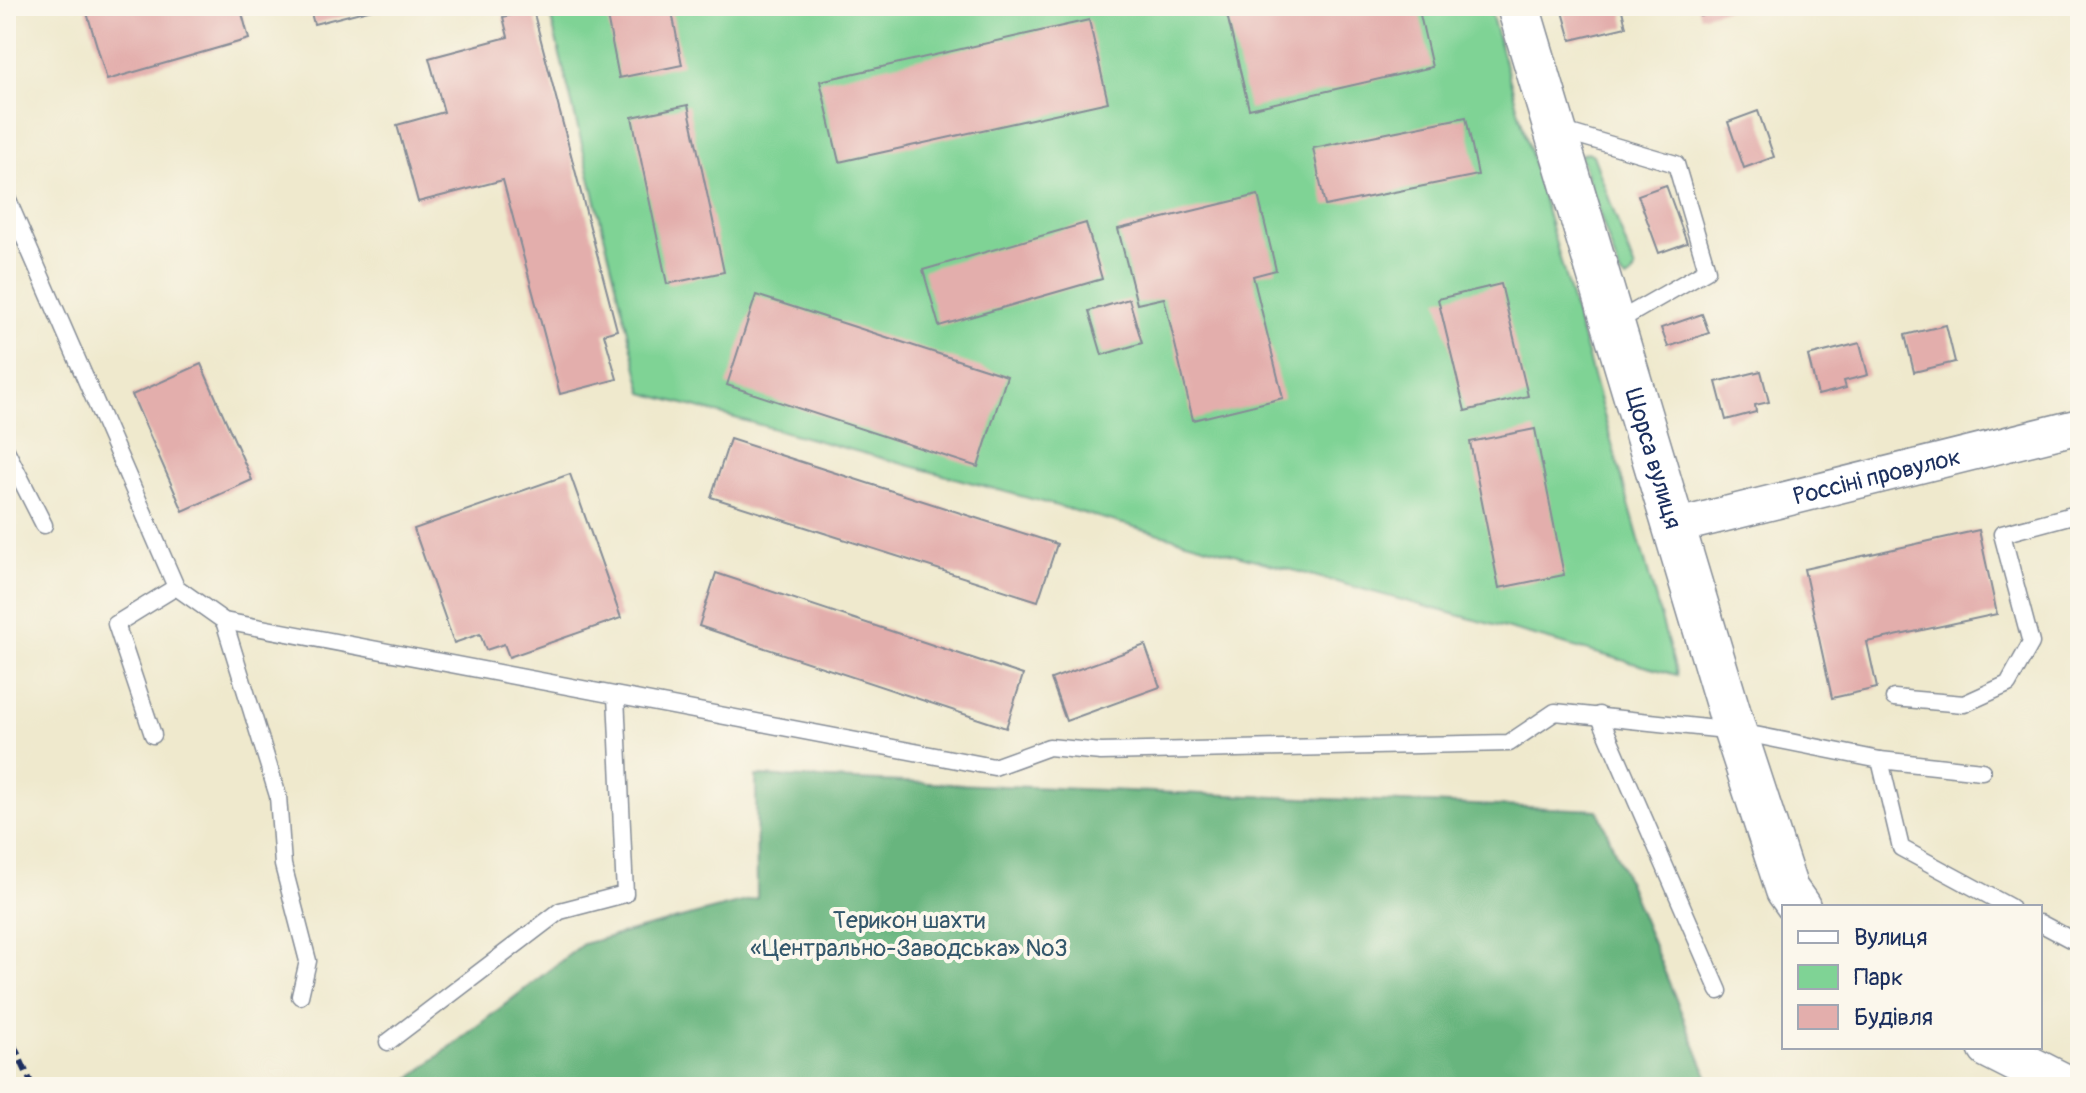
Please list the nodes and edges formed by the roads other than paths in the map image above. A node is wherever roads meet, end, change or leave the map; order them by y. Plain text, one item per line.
1 (1518, 6) edge
2 (1554, 128) junction
3 (6, 196) edge
4 (1613, 324) junction
5 (2080, 426) edge
6 (6, 450) edge
7 (2080, 513) edge
8 (44, 525) dead end
9 (1673, 527) junction
10 (176, 587) junction
11 (224, 621) junction
12 (616, 696) junction
13 (1894, 698) dead end
14 (1599, 715) junction
15 (1735, 731) junction
16 (153, 735) dead end
17 (1880, 760) junction
18 (1982, 771) dead end
19 (1798, 905) edge
20 (2006, 905) edge
21 (2042, 924) edge
22 (2072, 940) dead end
23 (1719, 991) dead end
24 (300, 996) dead end
25 (388, 1042) dead end
26 (1993, 1049) edge
27 (2068, 1087) edge

1 - 2 street, Щорса вулиця
2 - 4 street, Щорса вулиця
2 - 4 lane
3 - 10 lane
4 - 9 street, Щорса вулиця
5 - 9 street, Россіні провулок
6 - 8 lane
7 - 13 lane
9 - 15 street, Щорса вулиця
10 - 11 lane
10 - 16 lane
11 - 12 lane
11 - 24 lane
12 - 14 lane
12 - 25 lane
14 - 15 lane
14 - 23 lane
15 - 17 lane
15 - 19 street, Щорса вулиця
17 - 18 lane
17 - 20 lane
21 - 22 lane
26 - 27 street

